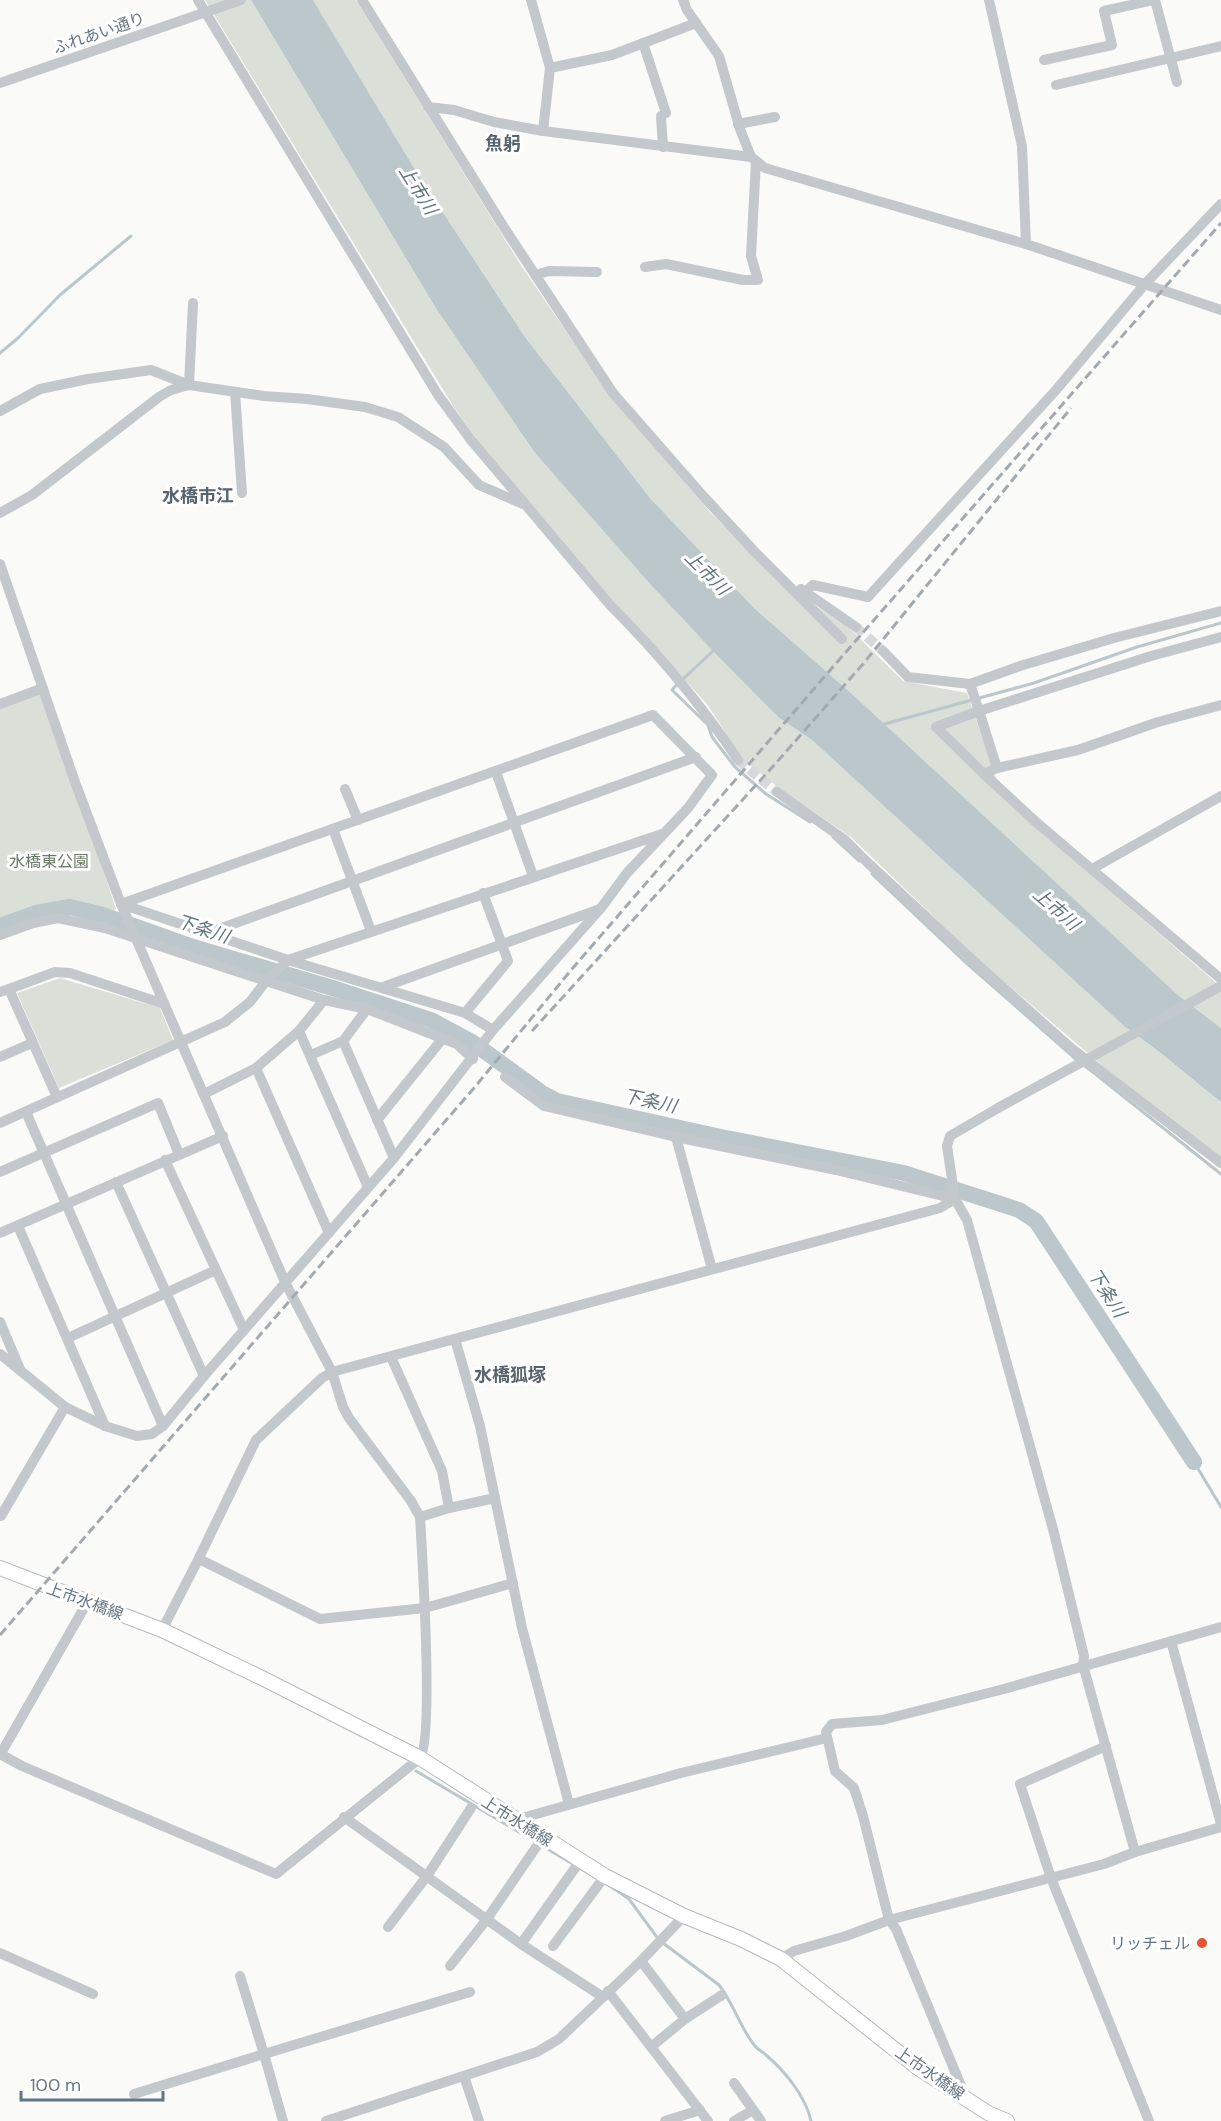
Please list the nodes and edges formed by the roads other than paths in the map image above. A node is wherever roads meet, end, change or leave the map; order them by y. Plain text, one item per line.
1 (198, 0) edge
2 (241, 0) edge
3 (362, 0) edge
4 (531, 0) edge
5 (683, 0) edge
6 (989, 0) edge
7 (1154, 0) edge
8 (209, 11) junction
9 (696, 23) junction
10 (643, 44) junction
11 (1221, 46) edge
12 (1171, 59) junction
13 (1044, 60) dead end
14 (550, 68) junction
15 (1177, 82) dead end
16 (0, 83) edge
17 (1056, 86) dead end
18 (428, 106) junction
19 (775, 117) dead end
20 (738, 124) junction
21 (543, 132) junction
22 (663, 147) junction
23 (754, 159) junction
24 (1221, 204) edge
25 (1026, 244) junction
26 (645, 267) dead end
27 (597, 272) dead end
28 (535, 275) junction
29 (1144, 285) junction
30 (193, 303) dead end
31 (1221, 310) edge
32 (189, 385) junction
33 (235, 392) junction
34 (0, 411) edge
35 (242, 493) dead end
36 (526, 506) junction
37 (0, 513) edge
38 (0, 564) edge
39 (784, 581) junction
40 (806, 591) junction
41 (1221, 611) edge
42 (856, 627) tunnel mouth
43 (1221, 637) edge
44 (842, 639) dead end
45 (883, 651) tunnel mouth
46 (970, 684) junction
47 (43, 688) junction
48 (0, 704) edge
49 (1221, 705) edge
50 (979, 711) junction
51 (696, 757) junction
52 (738, 760) tunnel mouth
53 (997, 768) junction
54 (496, 772) junction
55 (984, 774) junction
56 (345, 789) dead end
57 (777, 792) tunnel mouth
58 (1221, 796) edge
59 (358, 820) junction
60 (514, 822) junction
61 (333, 829) junction
62 (662, 834) junction
63 (1092, 869) junction
64 (533, 876) junction
65 (353, 880) junction
66 (483, 893) junction
67 (123, 908) junction
68 (601, 908) junction
69 (371, 931) junction
70 (208, 933) junction
71 (0, 935) edge
72 (135, 935) junction
73 (502, 944) junction
74 (286, 962) junction
75 (269, 979) junction
76 (1221, 984) edge
77 (383, 987) junction
78 (4, 990) edge
79 (324, 1000) junction
80 (164, 1004) junction
81 (367, 1009) junction
82 (465, 1013) junction
83 (299, 1031) junction
84 (492, 1033) junction
85 (443, 1038) junction
86 (343, 1041) junction
87 (32, 1043) junction
88 (181, 1043) junction
89 (311, 1055) junction
90 (475, 1056) junction
91 (0, 1057) edge
92 (1086, 1059) junction
93 (256, 1068) junction
94 (505, 1077) dead end
95 (204, 1094) junction
96 (57, 1097) junction
97 (26, 1112) junction
98 (377, 1120) junction
99 (0, 1123) edge
100 (223, 1136) junction
101 (676, 1137) junction
102 (44, 1153) junction
103 (179, 1154) junction
104 (394, 1158) junction
105 (165, 1160) junction
106 (1221, 1163) edge
107 (0, 1172) edge
108 (116, 1182) junction
109 (368, 1187) junction
110 (955, 1199) junction
111 (67, 1204) junction
112 (18, 1226) junction
113 (0, 1233) edge
114 (328, 1233) junction
115 (712, 1269) junction
116 (216, 1270) junction
117 (285, 1282) junction
118 (166, 1293) junction
119 (116, 1316) junction
120 (0, 1322) edge
121 (244, 1330) junction
122 (68, 1338) junction
123 (455, 1339) junction
124 (0, 1354) edge
125 (391, 1357) junction
126 (21, 1372) junction
127 (332, 1372) junction
128 (204, 1376) junction
129 (65, 1407) junction
130 (105, 1426) junction
131 (163, 1426) junction
132 (495, 1498) junction
133 (449, 1508) junction
134 (0, 1516) edge
135 (420, 1517) junction
136 (199, 1559) junction
137 (0, 1568) edge
138 (513, 1583) junction
139 (88, 1600) junction
140 (424, 1608) junction
141 (1221, 1627) edge
142 (162, 1630) junction
143 (1171, 1641) junction
144 (1083, 1665) junction
145 (827, 1738) junction
146 (1106, 1746) junction
147 (0, 1755) edge
148 (420, 1758) junction
149 (569, 1804) junction
150 (471, 1808) dead end
151 (344, 1817) junction
152 (515, 1820) junction
153 (1221, 1826) edge
154 (543, 1837) junction
155 (1135, 1852) junction
156 (580, 1861) junction
157 (427, 1875) junction
158 (605, 1876) junction
159 (1051, 1878) junction
160 (684, 1916) junction
161 (487, 1919) junction
162 (890, 1920) junction
163 (388, 1927) dead end
164 (521, 1944) junction
165 (553, 1946) dead end
166 (0, 1953) edge
167 (781, 1959) junction
168 (641, 1961) junction
169 (450, 1966) dead end
170 (240, 1976) dead end
171 (470, 1992) dead end
172 (93, 1994) dead end
173 (605, 1994) junction
174 (722, 1995) dead end
175 (685, 2019) junction
176 (651, 2047) junction
177 (264, 2054) junction
178 (464, 2076) junction
179 (734, 2082) dead end
180 (134, 2094) dead end
181 (959, 2094) junction
182 (700, 2110) junction
183 (753, 2110) junction
184 (283, 2121) edge
185 (326, 2121) edge
186 (479, 2121) edge
187 (665, 2121) edge
188 (708, 2121) edge
189 (734, 2121) edge
190 (761, 2121) edge
191 (1007, 2121) edge
192 (1149, 2121) edge

1 - 8 street
2 - 8 street, ふれあい通り
3 - 18 street
4 - 14 street
5 - 9 street
6 - 25 street
7 - 12 street
7 - 13 street
8 - 16 street, ふれあい通り
8 - 36 street
9 - 10 street
9 - 20 street
10 - 14 street
10 - 22 street
11 - 12 street
12 - 15 street
12 - 17 street
14 - 21 street
18 - 21 street
18 - 28 street
19 - 20 street
20 - 23 street
21 - 22 street
22 - 23 street
23 - 25 street
23 - 26 street
24 - 29 street
25 - 29 street
27 - 28 street
28 - 39 street
29 - 31 street
29 - 40 street
30 - 32 street
32 - 33 street
32 - 34 street
32 - 37 street
33 - 35 street
33 - 36 street
36 - 52 street
38 - 47 street
39 - 40 street
39 - 44 street
40 - 42 street
41 - 46 street
43 - 50 street
45 - 46 street
46 - 50 street
47 - 48 street
47 - 67 street
49 - 53 street
50 - 53 street
50 - 55 street
51 - 54 street
51 - 60 street
51 - 62 street
53 - 55 street
54 - 59 street
54 - 60 street
55 - 63 street
56 - 59 street
57 - 92 street
58 - 63 street
59 - 61 street
60 - 64 street
60 - 65 street
61 - 65 street
61 - 67 street
62 - 64 street
62 - 68 street
63 - 76 street
64 - 66 street
65 - 69 street
65 - 70 street
66 - 69 street
66 - 73 street
67 - 70 street
67 - 72 street
68 - 73 street
68 - 84 street
69 - 74 street
70 - 74 street
71 - 72 street
72 - 75 street
72 - 80 street
73 - 77 street
73 - 82 street
74 - 75 street
74 - 77 street
75 - 79 street
75 - 88 street
76 - 92 street
77 - 82 street
78 - 80 street
78 - 87 street
79 - 81 street
79 - 83 street
80 - 88 street
81 - 85 street
81 - 86 street
82 - 84 street
83 - 89 street
83 - 93 street
84 - 90 street
85 - 90 street
85 - 98 street
86 - 89 street
86 - 98 street
87 - 91 street
87 - 96 street
88 - 95 street
88 - 96 street
89 - 109 street
90 - 104 street
92 - 106 street
92 - 110 street
93 - 95 street
93 - 114 street
94 - 101 street
95 - 100 street
96 - 97 street
97 - 99 street
97 - 102 street
98 - 104 street
100 - 103 street
100 - 117 street
101 - 110 street
101 - 115 street
102 - 103 street
102 - 107 street
102 - 111 street
103 - 105 street
104 - 109 street
105 - 108 street
105 - 116 street
108 - 111 street
108 - 118 street
109 - 114 street
110 - 115 street
110 - 144 street
111 - 112 street
111 - 119 street
112 - 113 street
112 - 122 street
114 - 117 street
115 - 123 street
116 - 118 street
116 - 121 street
117 - 121 street
117 - 127 street
118 - 119 street
118 - 128 street
119 - 122 street
119 - 131 street
120 - 126 street
121 - 128 street
122 - 130 street
123 - 125 street
123 - 132 street
124 - 126 street
125 - 127 street
125 - 133 street
126 - 129 street
127 - 135 street
127 - 136 street
128 - 131 street
129 - 130 street
129 - 134 street
130 - 131 street
132 - 133 street
132 - 138 street
133 - 135 street
135 - 140 street
136 - 140 street
136 - 142 street
137 - 139 main road, 上市水橋線
138 - 140 street
138 - 149 street
139 - 142 main road, 上市水橋線
139 - 147 street
140 - 148 street
141 - 143 street
142 - 148 main road, 上市水橋線
143 - 144 street
143 - 153 street
144 - 145 street
144 - 146 street
145 - 149 street
145 - 162 street
146 - 155 street
146 - 159 street
147 - 151 street
148 - 151 street
148 - 152 main road, 上市水橋線
149 - 152 street
150 - 157 street
151 - 157 street
152 - 154 main road, 上市水橋線
153 - 155 street
154 - 156 main road, 上市水橋線
154 - 161 street
155 - 159 street
156 - 158 main road, 上市水橋線
156 - 164 street
157 - 161 street
157 - 163 street
158 - 160 main road, 上市水橋線
158 - 165 street
159 - 162 street
159 - 192 street
160 - 167 main road, 上市水橋線
160 - 168 street
161 - 164 street
161 - 169 street
162 - 167 street
162 - 181 street
164 - 173 street
166 - 172 street
167 - 181 main road, 上市水橋線
168 - 173 street
168 - 175 street
170 - 177 street
171 - 177 street
173 - 176 street
173 - 178 street
174 - 175 street
175 - 176 street
176 - 182 street
177 - 180 street
177 - 184 street
178 - 185 street
178 - 186 street
179 - 183 street
181 - 191 main road, 上市水橋線
182 - 187 street
182 - 188 street
183 - 189 street
183 - 190 street

